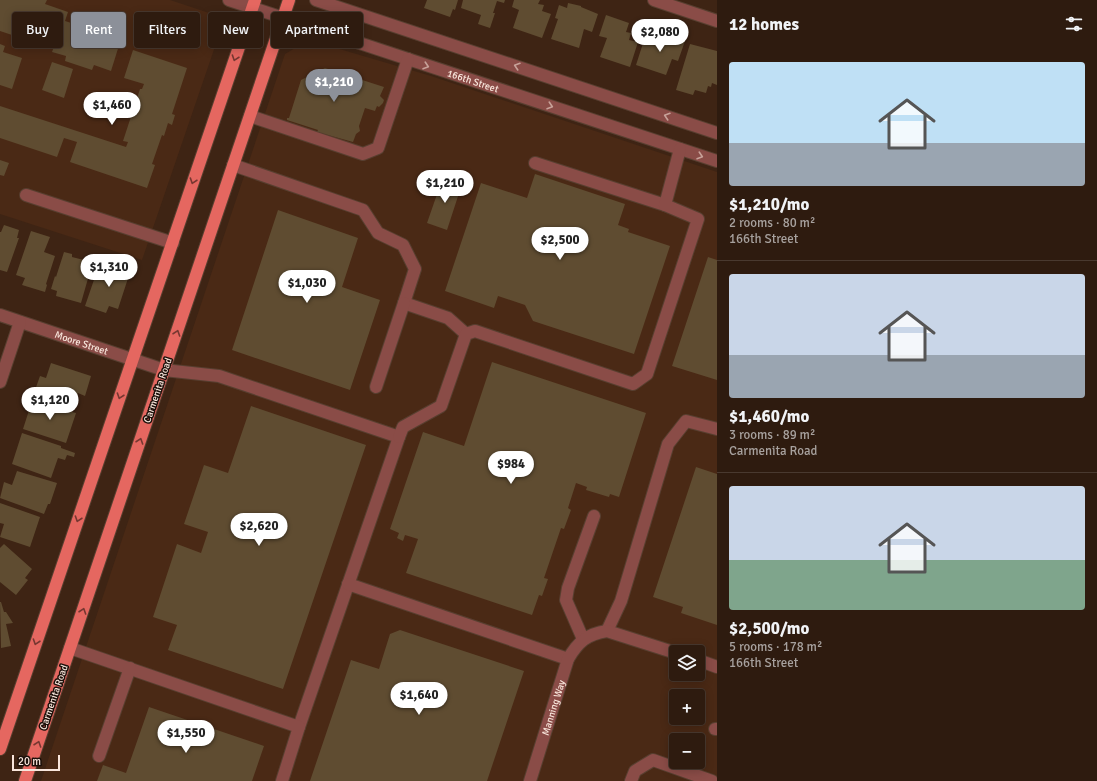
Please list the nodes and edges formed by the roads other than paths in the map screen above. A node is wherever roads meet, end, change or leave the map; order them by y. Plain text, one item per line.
1 (228, 0) edge
2 (289, 0) edge
3 (316, 0) edge
4 (654, 0) edge
5 (254, 4) edge
6 (271, 12) edge
7 (285, 12) edge
8 (717, 21) edge
9 (363, 44) edge
10 (273, 48) edge
11 (408, 59) junction
12 (250, 116) junction
13 (717, 133) edge
14 (680, 149) junction
15 (717, 162) edge
16 (534, 163) dead end
17 (233, 165) junction
18 (26, 195) dead end
19 (665, 205) junction
20 (172, 243) junction
21 (404, 303) junction
22 (0, 315) edge
23 (20, 322) junction
24 (466, 334) junction
25 (133, 359) junction
26 (164, 370) junction
27 (0, 382) edge
28 (376, 387) dead end
29 (717, 430) edge
30 (399, 437) junction
31 (594, 516) dead end
32 (348, 584) junction
33 (607, 631) junction
34 (583, 639) junction
35 (70, 648) junction
36 (669, 651) edge
37 (568, 659) junction
38 (705, 662) edge
39 (717, 666) edge
40 (130, 668) junction
41 (299, 727) junction
42 (0, 749) edge
43 (99, 756) dead end
44 (25, 781) edge
45 (282, 781) edge
46 (530, 781) edge
47 (631, 781) edge
48 (712, 781) edge

1 - 5 street, 166th Street
2 - 7 main road, Carmenita Road
13 -> 3 street
4 - 8 street
5 - 6 street, 166th Street
5 -> 20 main road
9 - 11 street, 166th Street
10 - 12 main road, Carmenita Road
11 - 12 street
11 -> 14 street, 166th Street
12 - 17 main road, Carmenita Road
14 -> 15 street, 166th Street
14 - 19 street
16 - 19 street
17 - 21 street
26 -> 17 main road, Carmenita Road
18 - 20 street
19 - 24 street
20 - 25 main road
21 - 24 street
21 - 28 street
22 - 23 street, Moore Street
23 - 25 street, Moore Street
23 - 27 street
24 - 30 street
25 - 26 street, Moore Street
25 -> 42 main road
26 - 30 street, Moore Street
35 -> 26 main road, Carmenita Road
29 - 33 street
30 - 32 street
31 - 34 street
32 - 37 street
32 - 41 street
33 - 34 street
33 - 36 street
34 - 37 street, Manning Way
35 - 40 street
44 -> 35 main road, Carmenita Road
37 - 46 street, Manning Way
38 - 39 street
40 - 41 street
40 - 43 street
41 - 45 street
47 - 48 street

